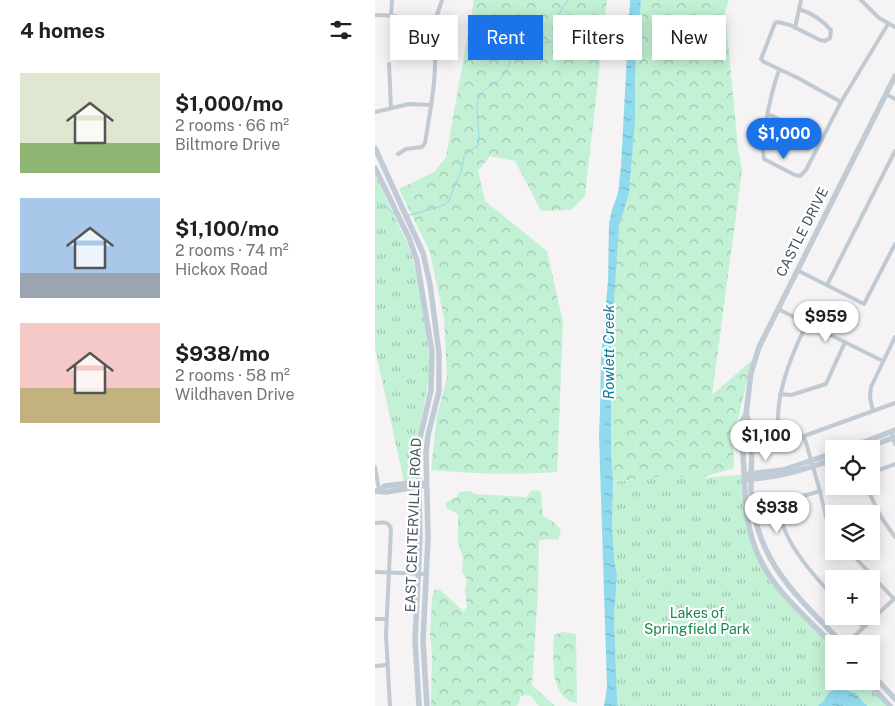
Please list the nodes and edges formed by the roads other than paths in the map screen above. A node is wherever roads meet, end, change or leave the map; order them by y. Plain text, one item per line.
1 (392, 0) edge
2 (442, 0) edge
3 (801, 0) edge
4 (861, 0) edge
5 (799, 9) junction
6 (375, 15) edge
7 (391, 15) edge
8 (437, 15) edge
9 (390, 16) edge
10 (888, 24) junction
11 (895, 27) edge
12 (795, 28) junction
13 (435, 60) edge
14 (389, 64) dead end
15 (779, 70) junction
16 (895, 76) edge
17 (886, 94) junction
18 (895, 99) edge
19 (841, 102) junction
20 (431, 105) junction
21 (391, 108) junction
22 (375, 112) edge
23 (768, 114) junction
24 (821, 139) junction
25 (375, 148) edge
26 (895, 151) edge
27 (398, 154) dead end
28 (375, 168) edge
29 (895, 244) edge
30 (797, 270) junction
31 (827, 285) junction
32 (778, 308) junction
33 (807, 323) junction
34 (895, 338) edge
35 (845, 342) junction
36 (883, 361) junction
37 (780, 394) junction
38 (895, 403) edge
39 (873, 411) junction
40 (804, 436) junction
41 (894, 436) edge
42 (879, 440) edge
43 (880, 442) edge
44 (825, 458) edge
45 (825, 461) edge
46 (812, 464) junction
47 (895, 464) edge
48 (375, 467) edge
49 (880, 470) edge
50 (747, 476) junction
51 (426, 484) junction
52 (419, 485) junction
53 (377, 491) edge
54 (821, 491) junction
55 (870, 495) edge
56 (825, 512) edge
57 (375, 523) edge
58 (895, 536) edge
59 (858, 560) edge
60 (375, 572) edge
61 (389, 572) junction
62 (418, 573) junction
63 (426, 574) junction
64 (825, 587) edge
65 (894, 598) edge
66 (375, 619) edge
67 (386, 619) junction
68 (863, 627) joint
69 (836, 635) edge
70 (855, 635) edge
71 (825, 637) edge
72 (387, 665) junction
73 (375, 666) edge
74 (880, 683) edge
75 (876, 690) edge
76 (895, 699) edge
77 (390, 706) edge
78 (419, 706) edge
79 (427, 706) edge
80 (891, 706) edge

1 - 7 street
2 - 8 street
3 - 5 street
4 - 10 street
5 - 12 street
5 - 12 street
6 - 9 street
10 - 11 street
10 - 19 street
12 - 15 street
13 - 20 street
14 - 21 street
15 - 19 street
15 - 23 street
16 - 17 main road, CASTLE DRIVE
17 - 18 street
17 - 30 main road, CASTLE DRIVE
19 - 24 street
20 - 21 street
20 - 27 street
21 - 22 street
23 - 24 street
23 - 24 street
25 - 51 main road, EAST CENTERVILLE ROAD
26 - 31 street
28 - 52 main road, EAST CENTERVILLE ROAD
29 - 31 street
30 - 31 street
30 - 32 main road, CASTLE DRIVE
32 - 33 street
32 - 50 main road, CASTLE DRIVE
33 - 35 street
33 - 37 street
34 - 36 street
35 - 36 street
35 - 37 street
36 - 39 street
37 - 40 street
38 - 39 street
39 - 40 street
40 - 46 street
41 - 42 main road
41 - 43 main road
44 - 46 main road
45 - 46 main road
46 - 50 main road
46 - 54 street
47 - 49 street
48 - 53 street
50 - 69 main road
50 - 71 main road
51 - 52 main road
51 - 63 main road, EAST CENTERVILLE ROAD
52 - 53 main road
52 - 62 main road, EAST CENTERVILLE ROAD
54 - 56 street
54 - 64 street
55 - 58 street
57 - 61 street
59 - 65 street
60 - 61 street
61 - 62 street
61 - 67 street
62 - 63 street
62 - 78 main road, EAST CENTERVILLE ROAD
63 - 79 main road, EAST CENTERVILLE ROAD
65 - 68 street
66 - 67 street
67 - 72 street
68 - 70 street
72 - 73 street
72 - 77 street
74 - 76 main road
75 - 80 main road

